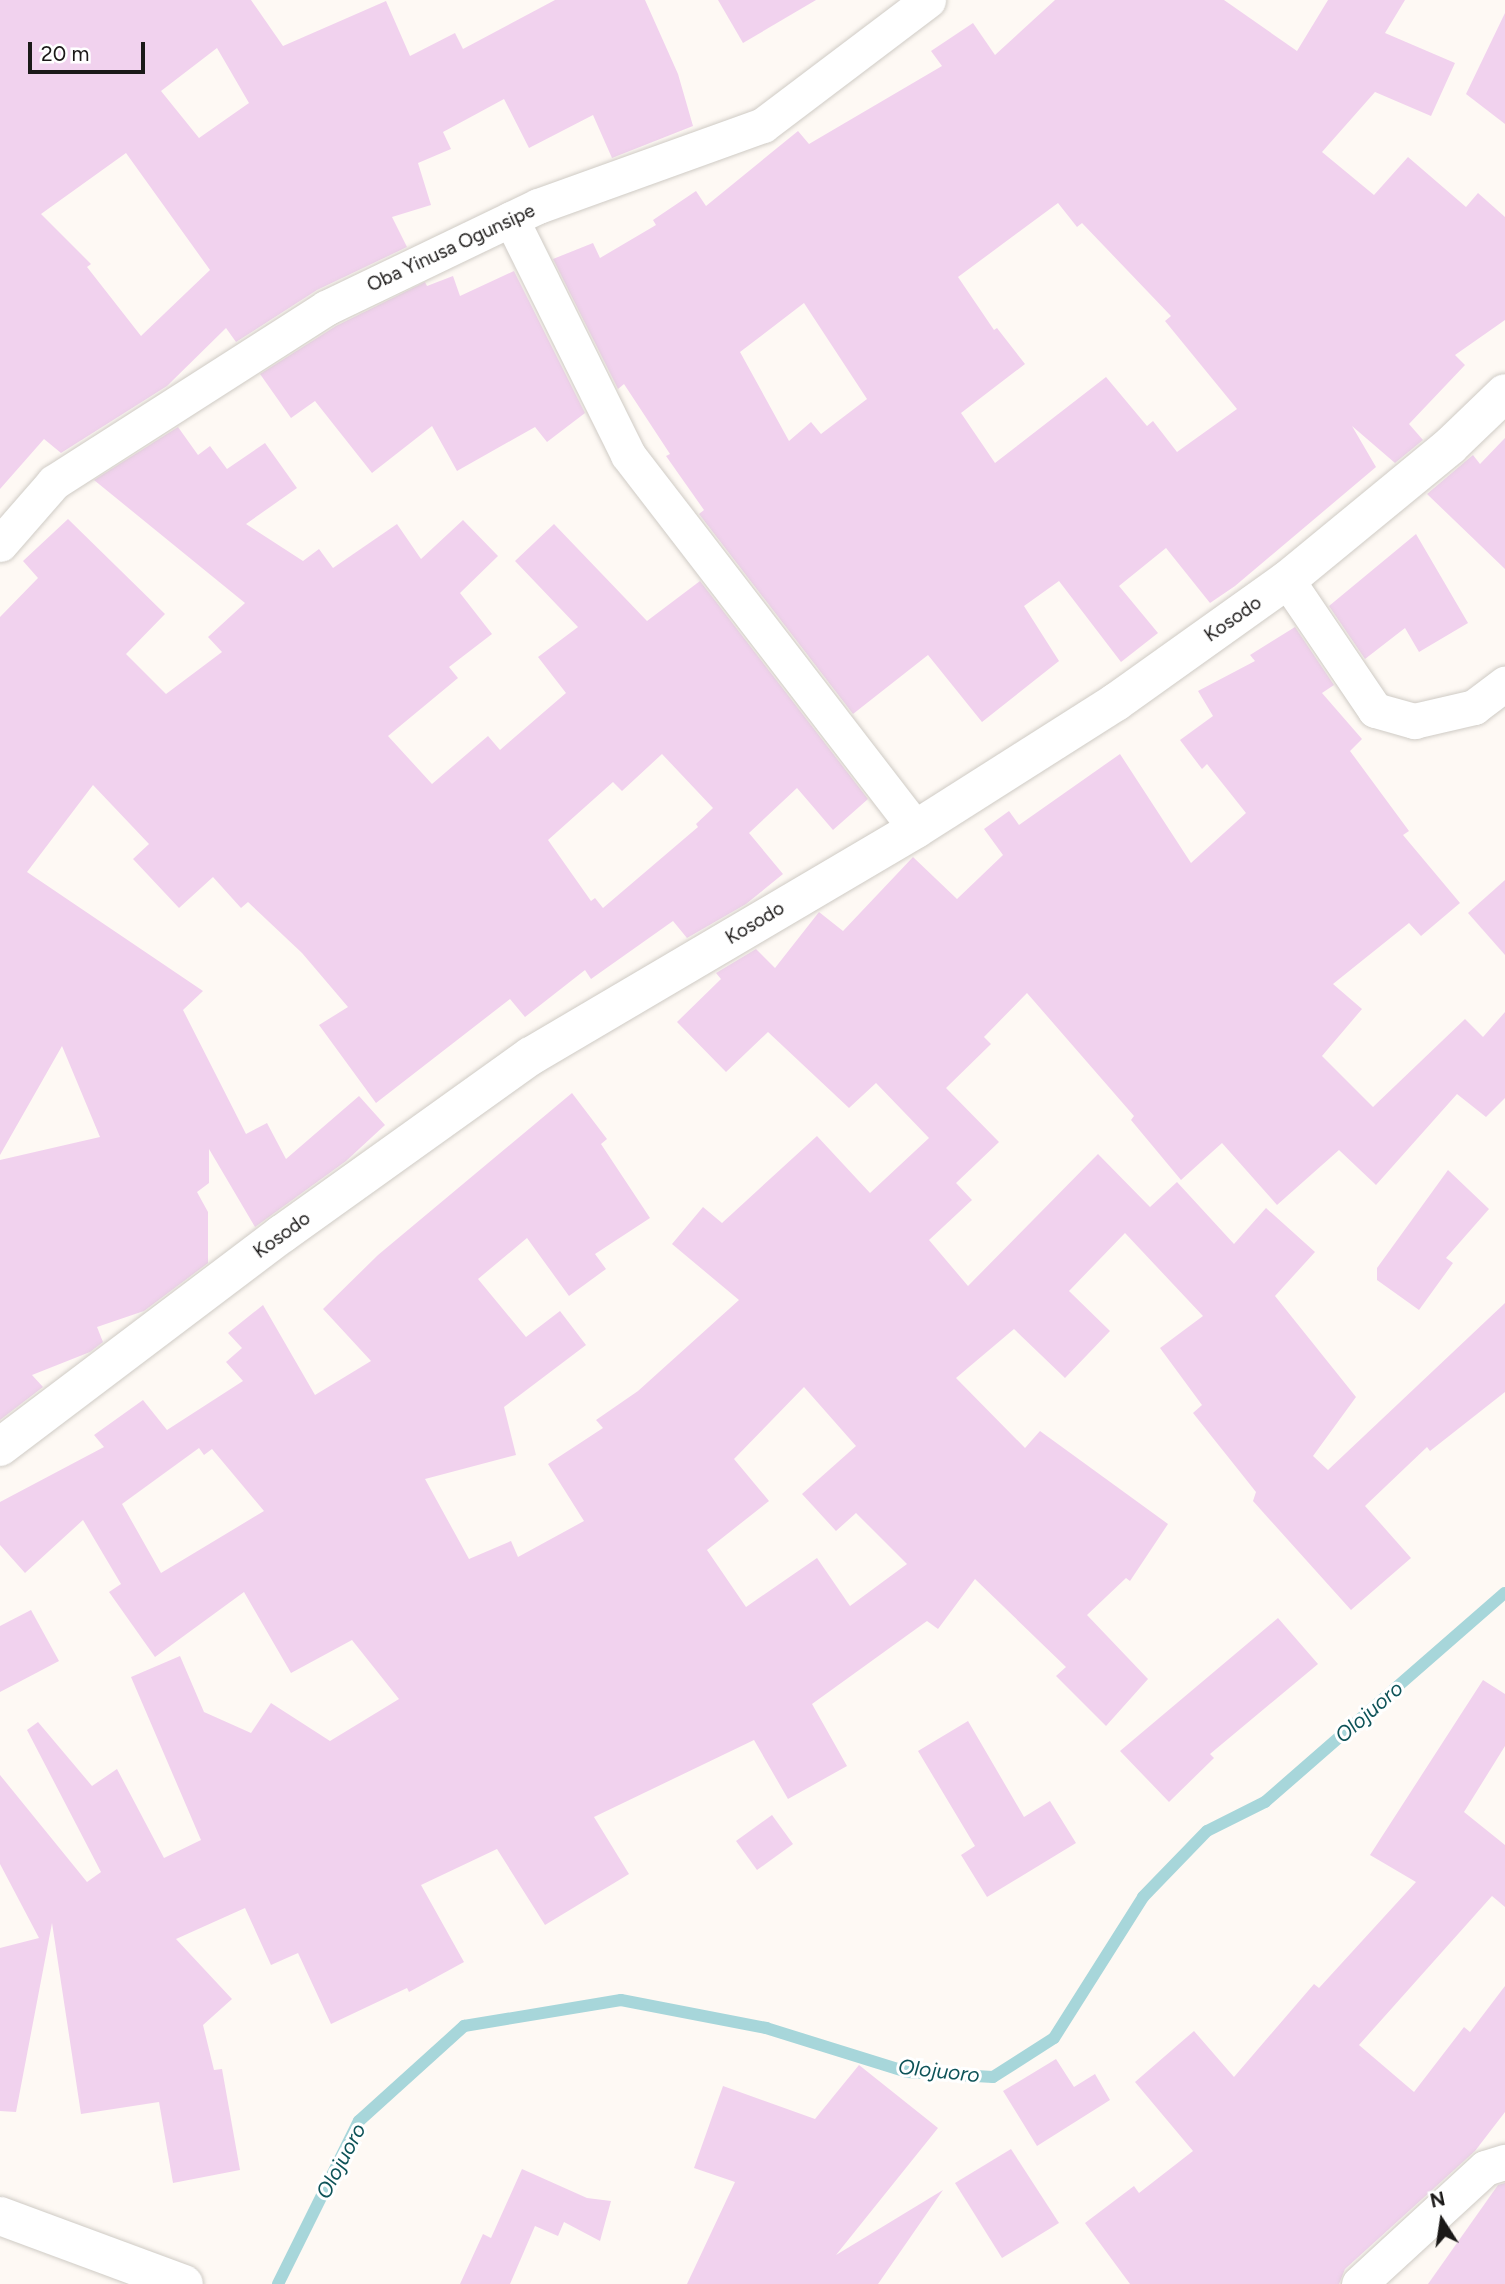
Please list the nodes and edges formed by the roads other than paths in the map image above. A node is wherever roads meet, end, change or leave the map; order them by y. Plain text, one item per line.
1 (928, 0) edge
2 (511, 219) junction
3 (1505, 393) edge
4 (0, 544) edge
5 (1287, 580) junction
6 (1505, 684) edge
7 (916, 829) junction
8 (0, 1447) edge
9 (1505, 2162) edge
10 (0, 2216) edge
11 (184, 2284) edge
12 (1359, 2284) edge

1 - 2 street, Oba Yinusa Ogunsipe
2 - 4 street, Oba Yinusa Ogunsipe
2 - 7 street
3 - 5 main road, Kosodo
5 - 6 street
5 - 7 main road, Kosodo
7 - 8 main road, Kosodo
9 - 12 street
10 - 11 main road

